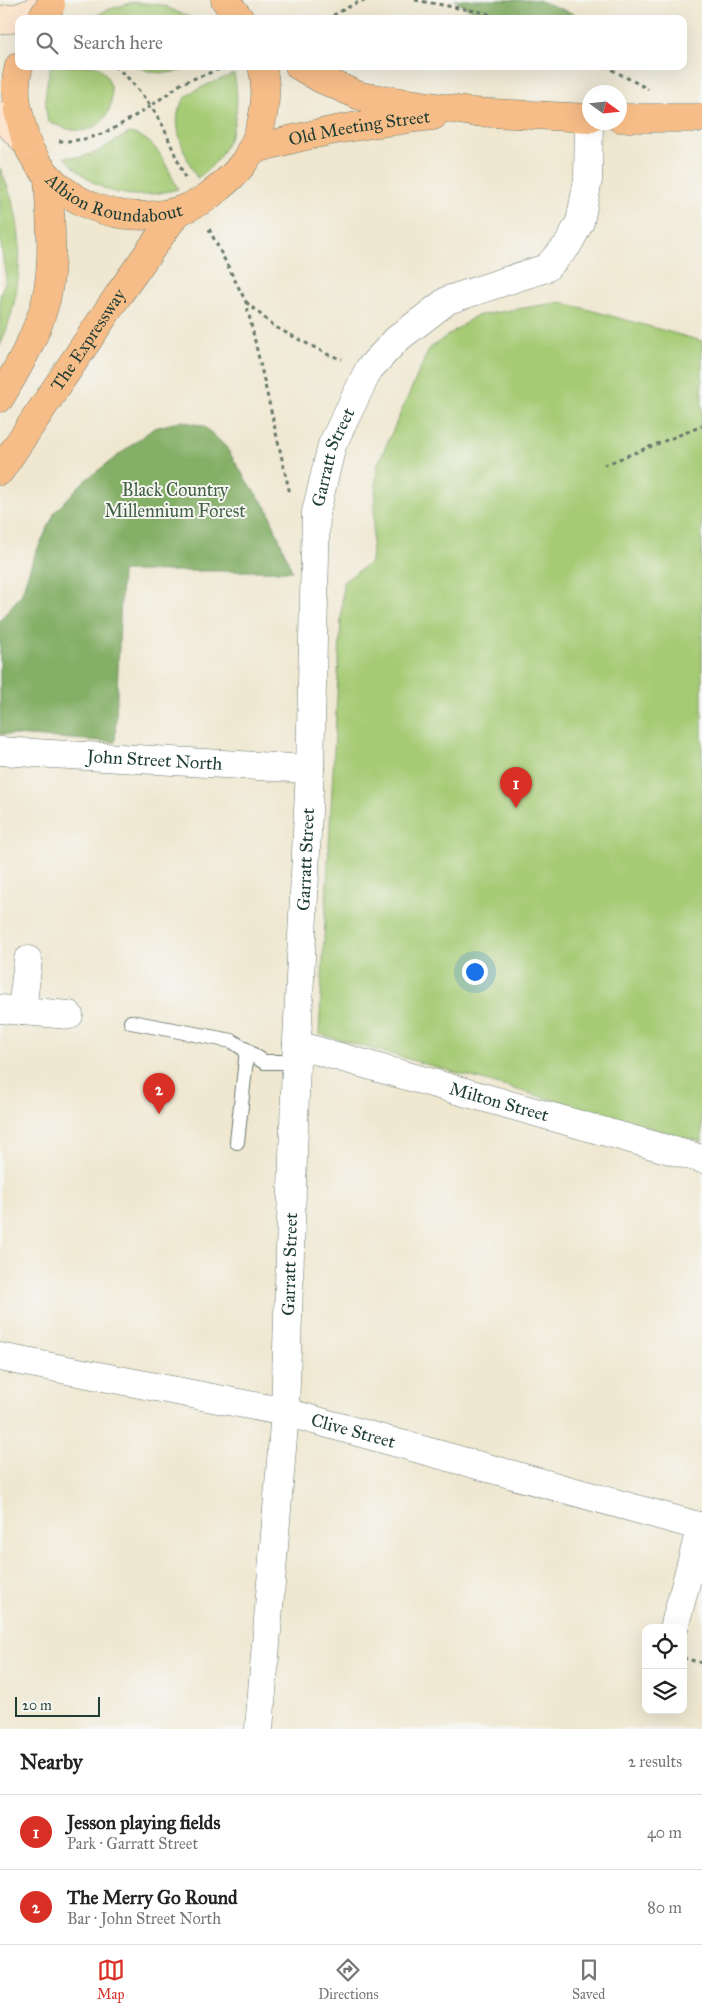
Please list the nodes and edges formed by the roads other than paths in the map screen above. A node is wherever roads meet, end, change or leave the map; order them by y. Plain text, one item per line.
1 (224, 0) edge
2 (45, 9) edge
3 (26, 15) edge
4 (237, 15) edge
5 (15, 18) edge
6 (0, 20) edge
7 (18, 70) edge
8 (262, 70) edge
9 (306, 70) edge
10 (472, 112) junction
11 (9, 113) edge
12 (582, 118) edge
13 (627, 118) edge
14 (702, 118) edge
15 (589, 130) edge
16 (250, 151) junction
17 (48, 177) junction
18 (190, 200) junction
19 (0, 398) edge
20 (0, 471) edge
21 (0, 750) edge
22 (310, 769) junction
23 (28, 960) dead end
24 (11, 1010) edge
25 (69, 1015) dead end
26 (131, 1022) dead end
27 (247, 1050) junction
28 (296, 1053) junction
29 (236, 1142) dead end
30 (702, 1159) edge
31 (0, 1356) edge
32 (284, 1412) junction
33 (701, 1526) edge
34 (675, 1624) edge
35 (259, 1729) edge

1 - 4 main road
2 - 3 street
5 - 6 street
7 - 11 main road, Albion Roundabout
8 - 16 main road, Albion Roundabout
9 - 10 main road, Old Meeting Street
10 - 12 main road, Old Meeting Street
10 - 16 main road, Old Meeting Street
11 - 17 main road, Albion Roundabout, bridge
13 - 14 main road
15 - 22 street, Garratt Street
16 - 18 main road, Albion Roundabout
17 - 18 main road, Albion Roundabout
17 - 19 main road
18 - 20 main road, The Expressway
21 - 22 street, John Street North
22 - 28 street, Garratt Street
23 - 24 street
24 - 25 street
26 - 27 lane
27 - 28 lane
27 - 29 lane
28 - 30 street, Milton Street
28 - 32 street, Garratt Street
31 - 32 street, Clive Street
32 - 33 street, Clive Street
32 - 35 street, Garratt Street
33 - 34 street

